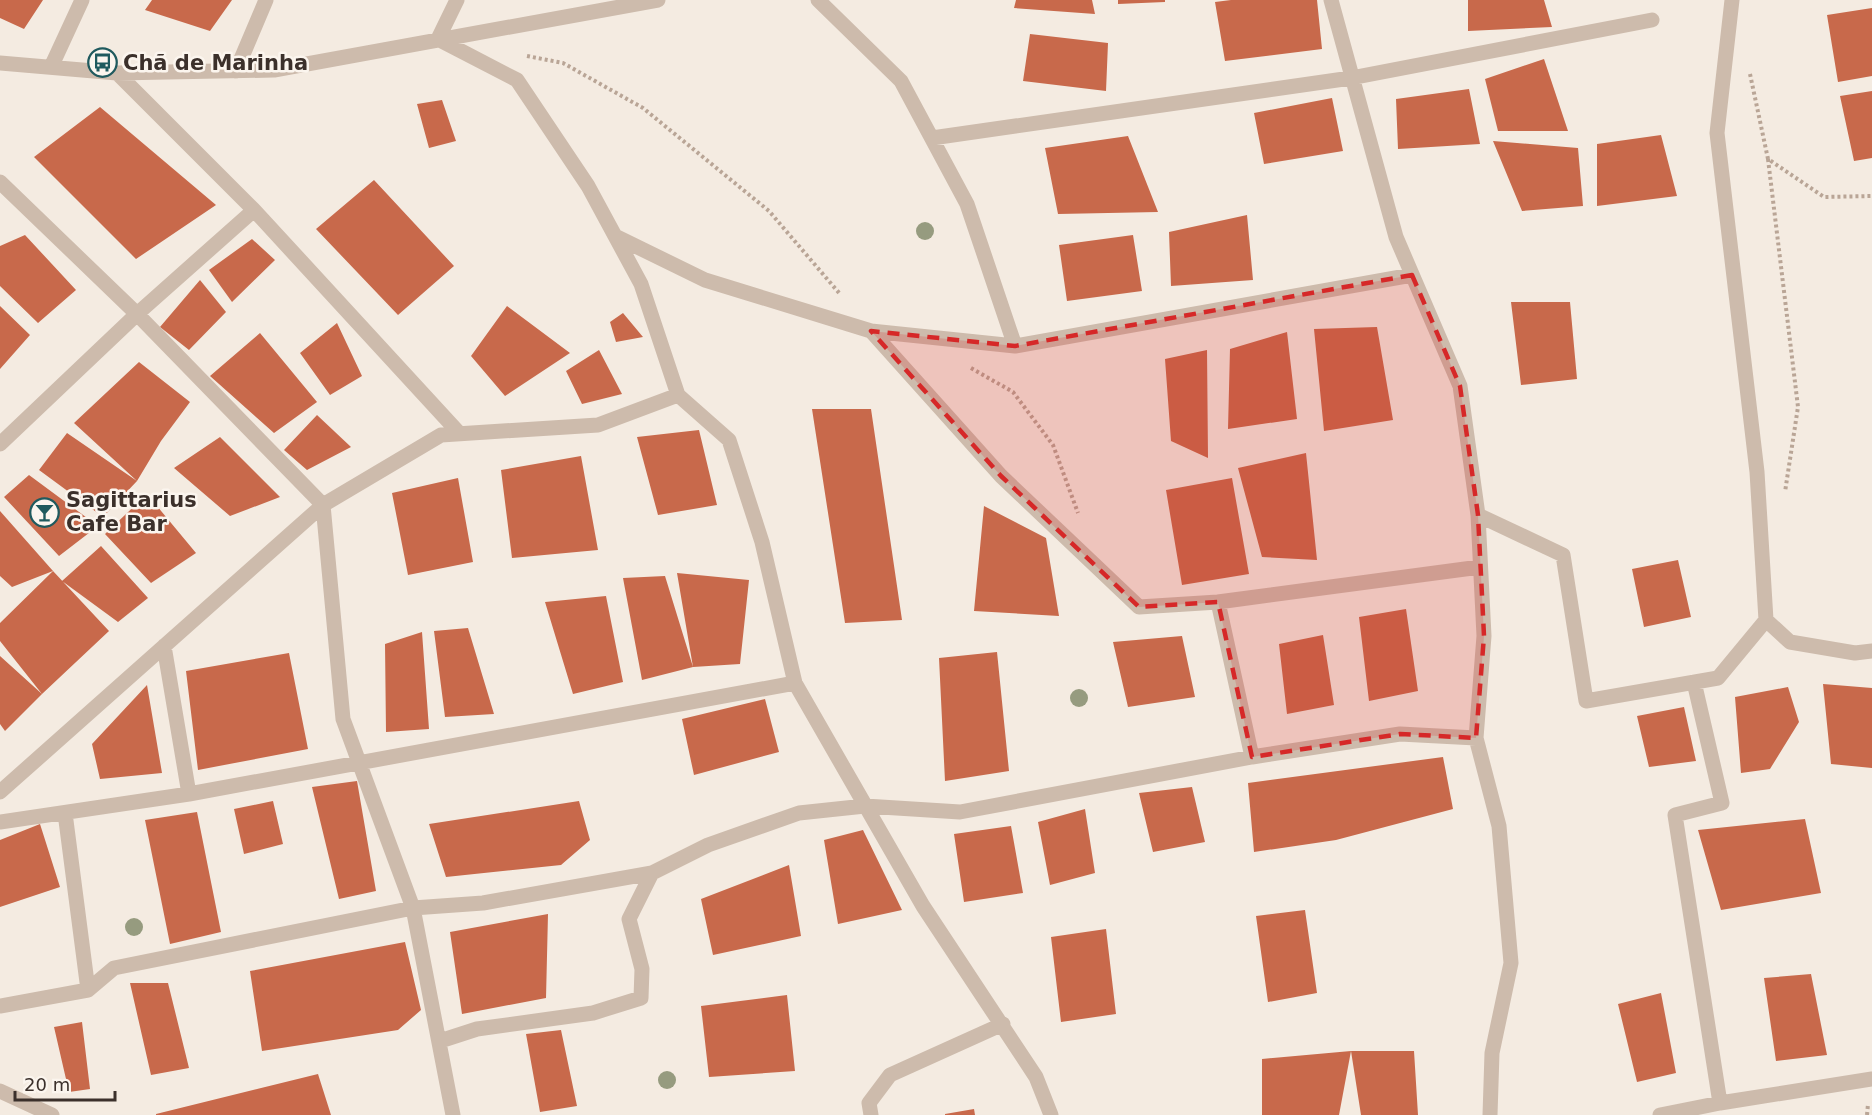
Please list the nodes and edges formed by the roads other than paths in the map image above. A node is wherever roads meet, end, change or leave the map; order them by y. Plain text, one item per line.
1 (82, 0) edge
2 (266, 0) edge
3 (457, 0) edge
4 (658, 0) edge
5 (818, 0) edge
6 (1331, 0) edge
7 (1732, 0) edge
8 (626, 3) edge
9 (1652, 20) dead end
10 (438, 39) junction
11 (0, 63) edge
12 (52, 65) junction
13 (236, 71) junction
14 (117, 73) junction
15 (1351, 78) junction
16 (932, 138) junction
17 (0, 182) edge
18 (254, 210) junction
19 (615, 236) junction
20 (1412, 275) junction
21 (137, 314) junction
22 (872, 331) junction
23 (1015, 346) junction
24 (678, 395) junction
25 (460, 434) junction
26 (0, 444) edge
27 (323, 505) junction
28 (1478, 515) junction
29 (1480, 567) junction
30 (1218, 602) junction
31 (1766, 620) junction
32 (164, 646) junction
33 (1872, 651) edge
34 (1694, 682) junction
35 (795, 683) junction
36 (1476, 738) junction
37 (1252, 757) junction
38 (359, 763) junction
39 (0, 792) edge
40 (189, 794) junction
41 (865, 806) junction
42 (64, 813) junction
43 (0, 822) edge
44 (652, 873) junction
45 (413, 908) junction
46 (88, 990) junction
47 (0, 1006) edge
48 (1003, 1024) junction
49 (440, 1041) junction
50 (1872, 1079) edge
51 (0, 1091) edge
52 (1719, 1103) junction
53 (52, 1115) edge
54 (453, 1115) edge
55 (872, 1115) edge
56 (1051, 1115) edge
57 (1490, 1115) edge
58 (1660, 1115) edge

1 - 12 street
2 - 13 street
3 - 10 street
4 - 8 street
5 - 16 street
6 - 15 street
7 - 31 street
8 - 10 street
9 - 15 street
10 - 13 street
10 - 19 street
11 - 12 street
12 - 14 street
13 - 14 street
14 - 18 street
15 - 16 street
15 - 20 street
16 - 23 street
17 - 21 street
18 - 21 street
18 - 25 street
19 - 22 street
19 - 24 street
20 - 23 street
20 - 28 street
21 - 26 street
21 - 27 street
22 - 23 street
22 - 30 street
24 - 25 street
24 - 35 street
25 - 27 street
27 - 32 street
27 - 38 street
28 - 29 street
28 - 34 street
29 - 30 street
29 - 36 street
30 - 37 street
31 - 33 street
31 - 34 street
32 - 39 street
32 - 40 street
34 - 52 street
35 - 38 street
35 - 41 street
36 - 37 street
36 - 57 street
37 - 41 street
38 - 40 street
38 - 45 street
40 - 42 street
41 - 44 street
41 - 48 street
42 - 43 street
42 - 46 street
44 - 45 street
44 - 49 street
45 - 46 street
45 - 49 street
46 - 47 street
48 - 55 street
48 - 56 street
49 - 54 street
50 - 52 street
51 - 53 street
52 - 58 street

